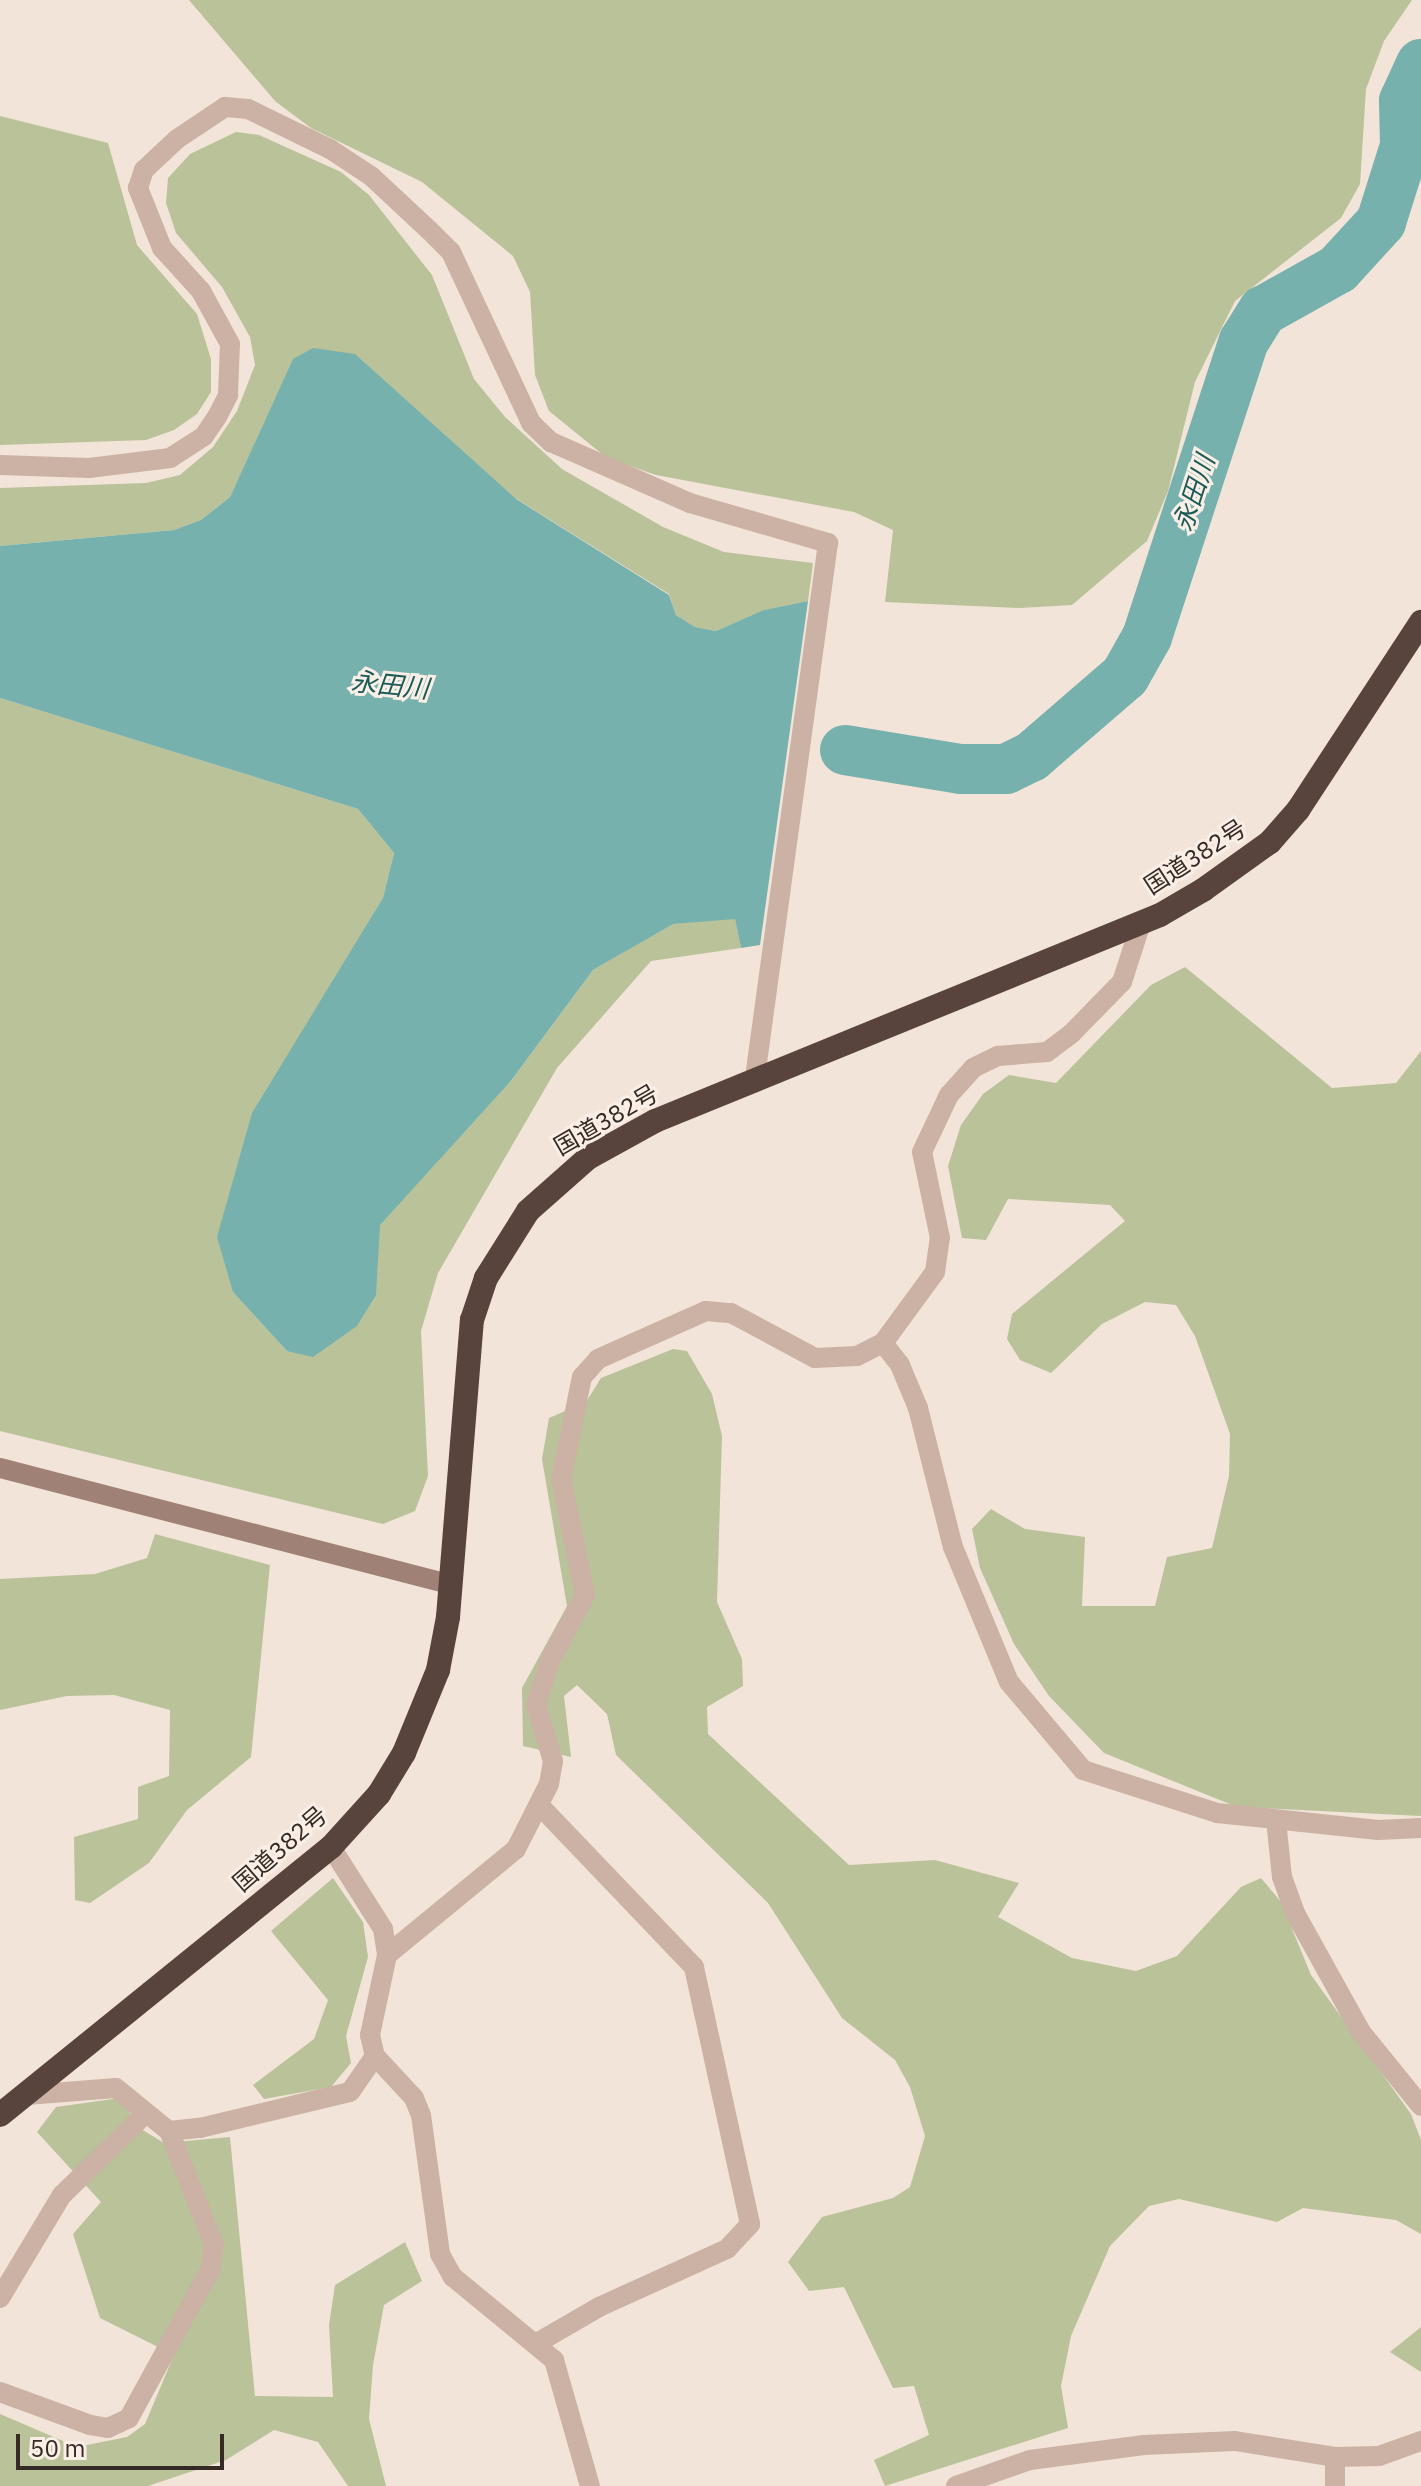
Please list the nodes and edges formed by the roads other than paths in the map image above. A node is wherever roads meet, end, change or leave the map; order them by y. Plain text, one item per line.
1 (0, 465) edge
2 (1421, 622) edge
3 (1141, 923) junction
4 (755, 1077) junction
5 (883, 1343) junction
6 (0, 1468) edge
7 (452, 1585) junction
8 (539, 1805) junction
9 (1276, 1820) junction
10 (1421, 1828) edge
11 (331, 1847) junction
12 (387, 1955) junction
13 (375, 2056) junction
14 (27, 2095) junction
15 (1421, 2106) edge
16 (0, 2115) edge
17 (143, 2116) junction
18 (169, 2131) junction
19 (0, 2298) edge
20 (537, 2343) junction
21 (0, 2392) edge
22 (1421, 2441) edge
23 (1335, 2457) junction
24 (590, 2486) edge
25 (956, 2486) edge
26 (1335, 2486) edge

1 - 4 street
2 - 3 highway, 国道382号
3 - 4 highway, 国道382号
3 - 5 street
4 - 7 highway, 国道382号
5 - 8 street
5 - 9 street
6 - 7 street
7 - 11 highway, 国道382号
8 - 12 street
8 - 20 street
9 - 10 street
9 - 15 street
11 - 12 street
11 - 14 highway, 国道382号
12 - 13 street
13 - 18 street
13 - 20 street
14 - 16 highway, 国道382号
14 - 17 street
17 - 18 street
17 - 19 street
18 - 21 street
20 - 24 street
22 - 23 street
23 - 25 street
23 - 26 street

